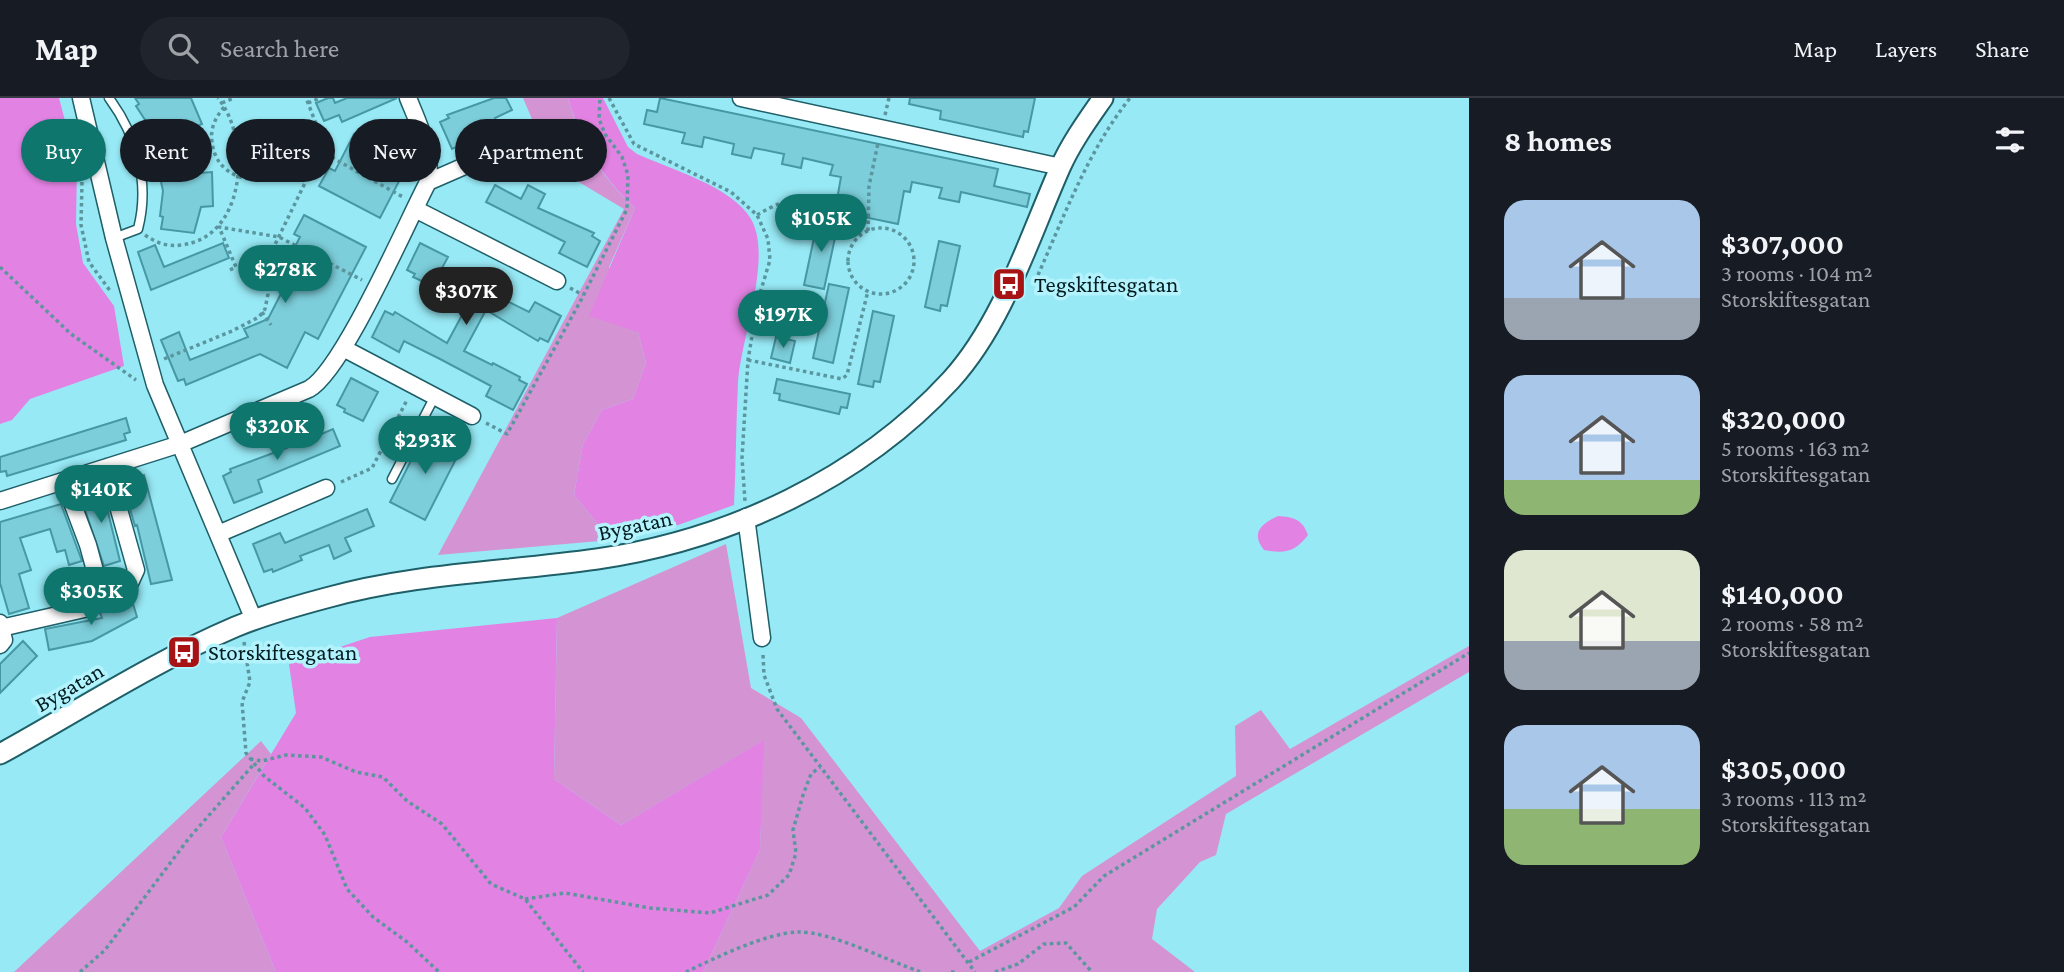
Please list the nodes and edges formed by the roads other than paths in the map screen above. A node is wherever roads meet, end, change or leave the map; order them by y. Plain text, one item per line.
1 (81, 98) edge
2 (109, 98) edge
3 (408, 98) edge
4 (741, 98) edge
5 (1103, 98) edge
6 (416, 119) edge
7 (1061, 167) junction
8 (428, 182) edge
9 (416, 206) junction
10 (114, 238) junction
11 (557, 281) dead end
12 (342, 348) junction
13 (435, 396) junction
14 (472, 416) dead end
15 (180, 444) junction
16 (107, 467) junction
17 (392, 479) dead end
18 (64, 481) junction
19 (326, 488) road end
20 (0, 500) edge
21 (746, 517) junction
22 (218, 534) junction
23 (103, 600) junction
24 (254, 620) junction
25 (0, 632) edge
26 (762, 638) road end
27 (0, 754) edge

1 - 10 street
2 - 10 lane
3 - 6 street
4 - 7 street
5 - 7 street, Bygatan
7 - 21 street, Bygatan
8 - 9 street
9 - 11 street
9 - 12 street
10 - 15 street
12 - 13 street
12 - 15 street
13 - 14 street
13 - 17 lane
15 - 16 street
15 - 22 street
16 - 18 street
16 - 23 street
18 - 20 street
18 - 23 street
19 - 22 street
21 - 24 street, Bygatan
21 - 26 street
22 - 24 street
23 - 25 street
24 - 27 street, Bygatan

